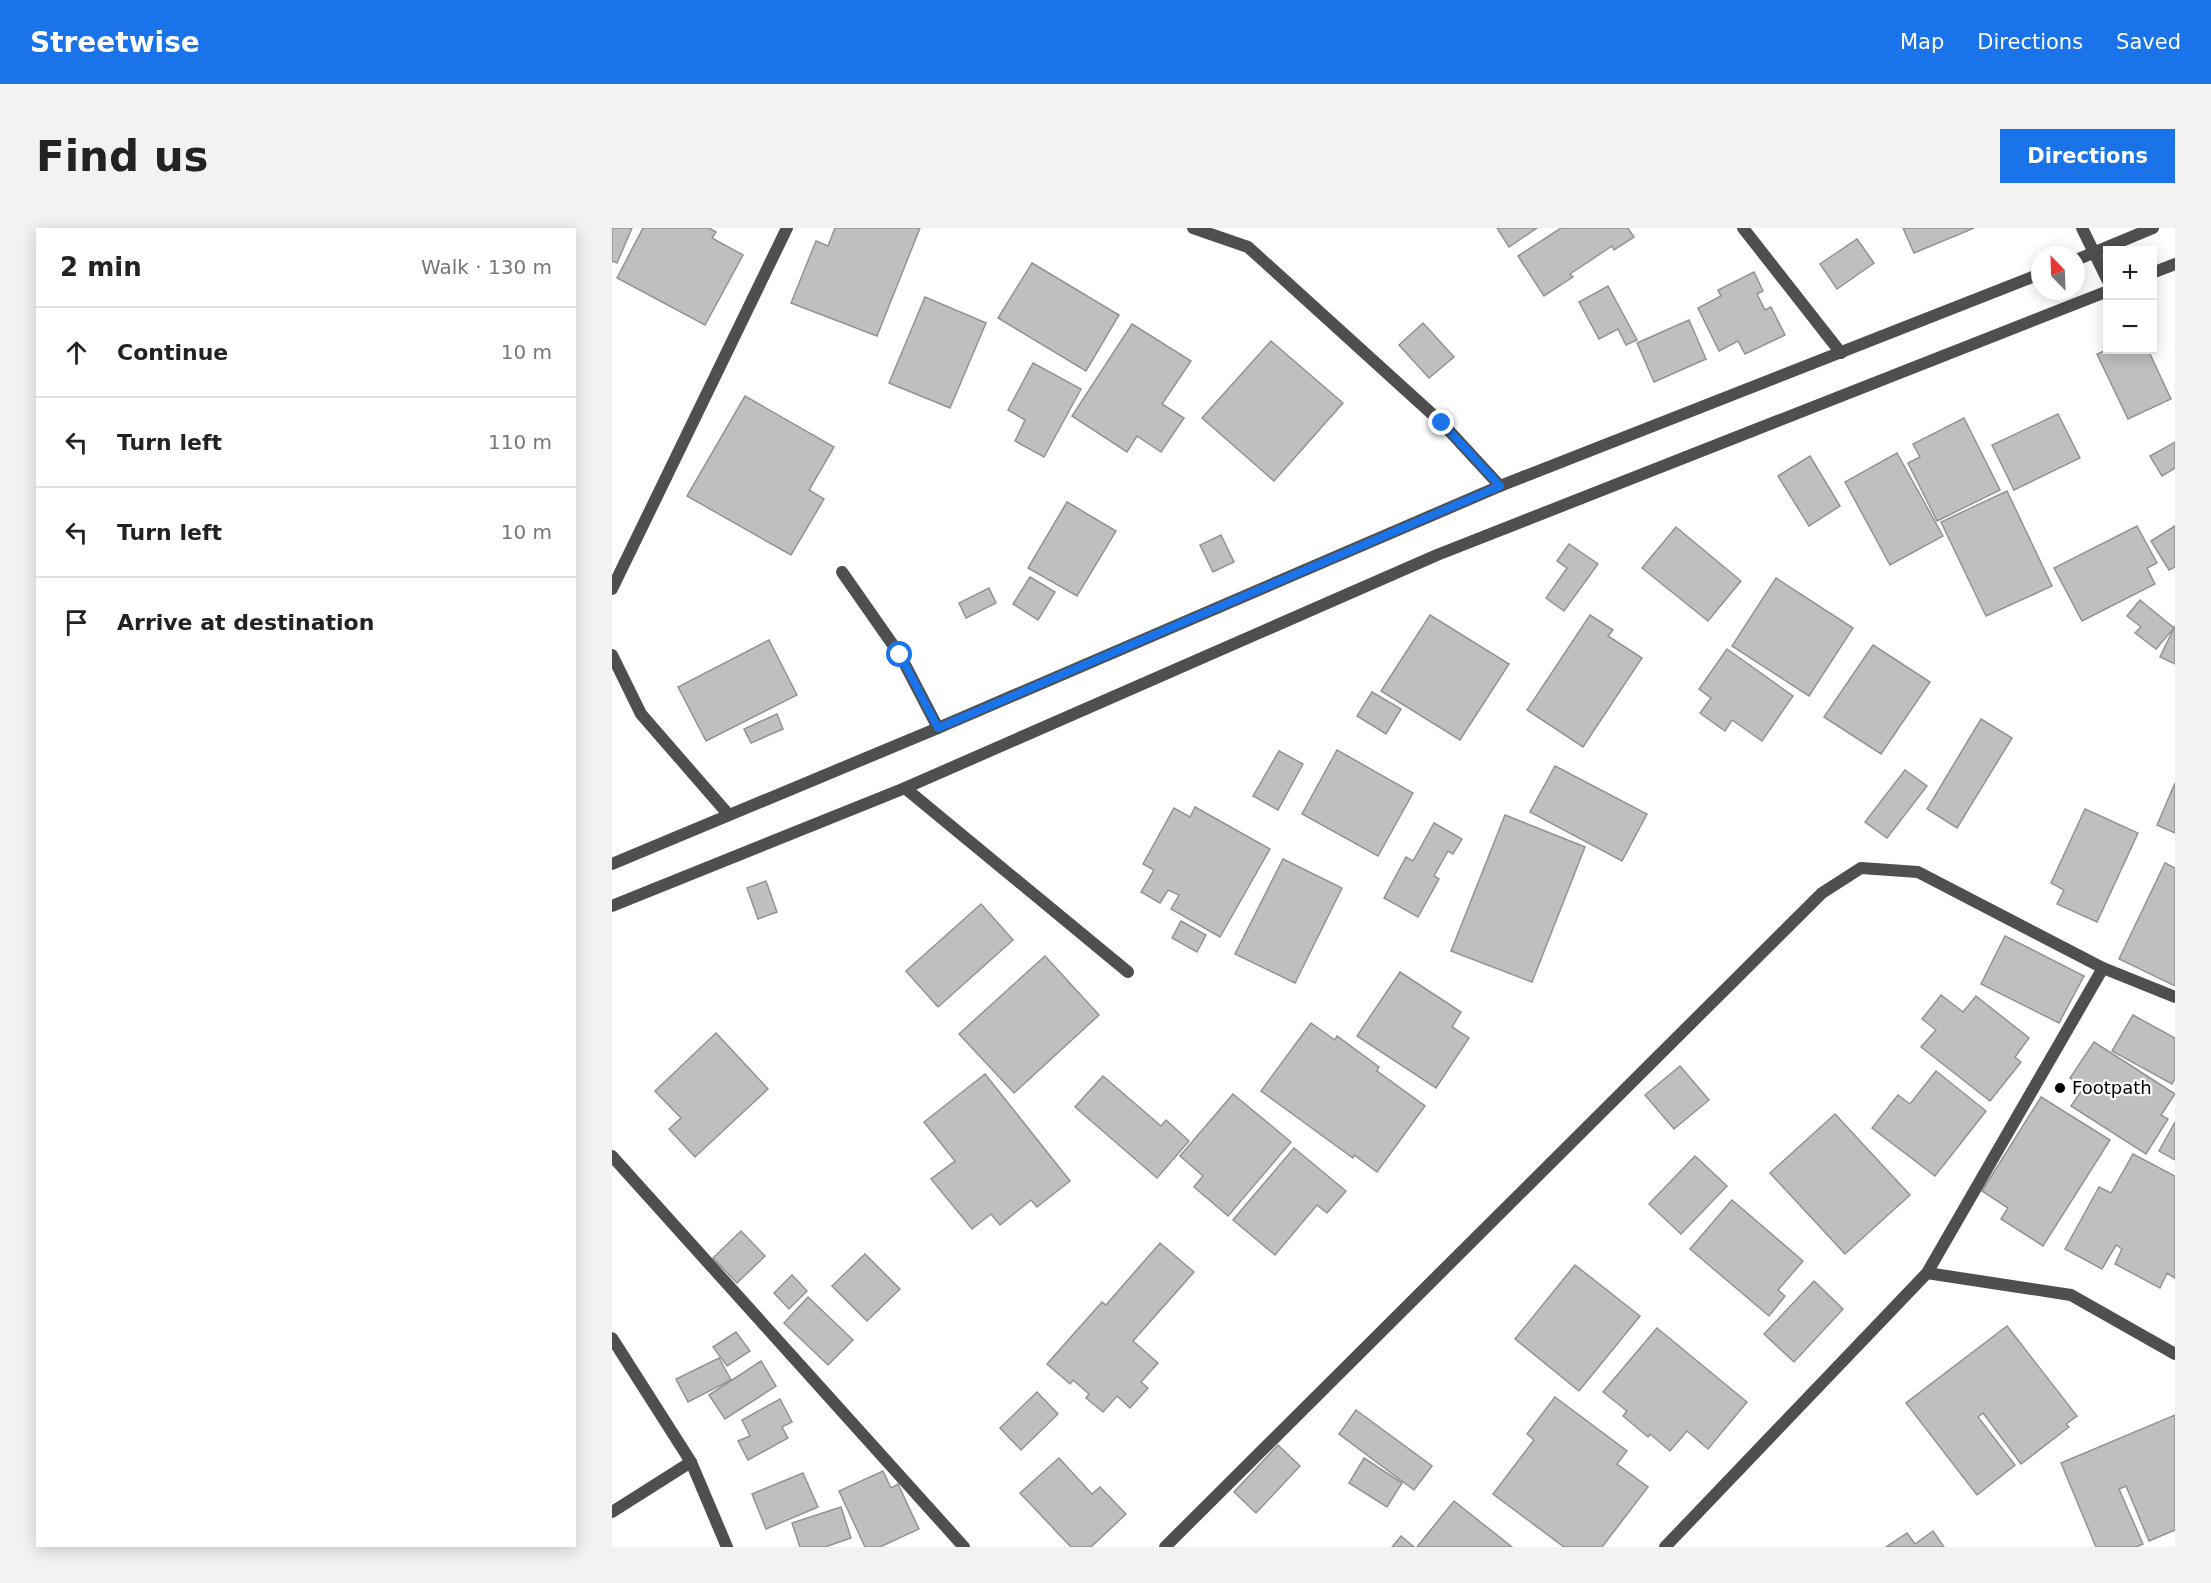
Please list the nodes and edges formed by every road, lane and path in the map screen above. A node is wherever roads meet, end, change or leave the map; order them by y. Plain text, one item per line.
1 (787, 228) edge
2 (1193, 228) edge
3 (1743, 228) edge
4 (2082, 228) edge
5 (2153, 228) edge
6 (2095, 252) junction
7 (2085, 256) edge
8 (2175, 264) edge
9 (2103, 270) edge
10 (2157, 271) edge
11 (2031, 278) edge
12 (2103, 293) edge
13 (1841, 353) junction
14 (1500, 486) junction
15 (842, 572) dead end
16 (612, 589) edge
17 (612, 655) edge
18 (938, 728) junction
19 (905, 788) junction
20 (728, 814) junction
21 (612, 864) edge
22 (612, 906) edge
23 (2103, 968) junction
24 (1128, 972) dead end
25 (2175, 997) edge
26 (612, 1156) edge
27 (1927, 1273) junction
28 (612, 1338) edge
29 (2175, 1354) edge
30 (691, 1462) junction
31 (612, 1512) edge
32 (727, 1547) edge
33 (964, 1547) edge
34 (1165, 1547) edge
35 (1665, 1547) edge

1 - 16 street
2 - 14 street
3 - 13 street
4 - 6 street
5 - 6 street
6 - 7 street
6 - 9 street
8 - 10 street
11 - 13 street
12 - 19 street
13 - 14 street
14 - 18 street
15 - 18 street
17 - 20 street
18 - 20 street
19 - 22 street
19 - 24 street
20 - 21 street
23 - 25 street
23 - 27 street
23 - 34 street
26 - 33 street
27 - 29 street
27 - 35 street
28 - 30 street
30 - 31 street
30 - 32 street

